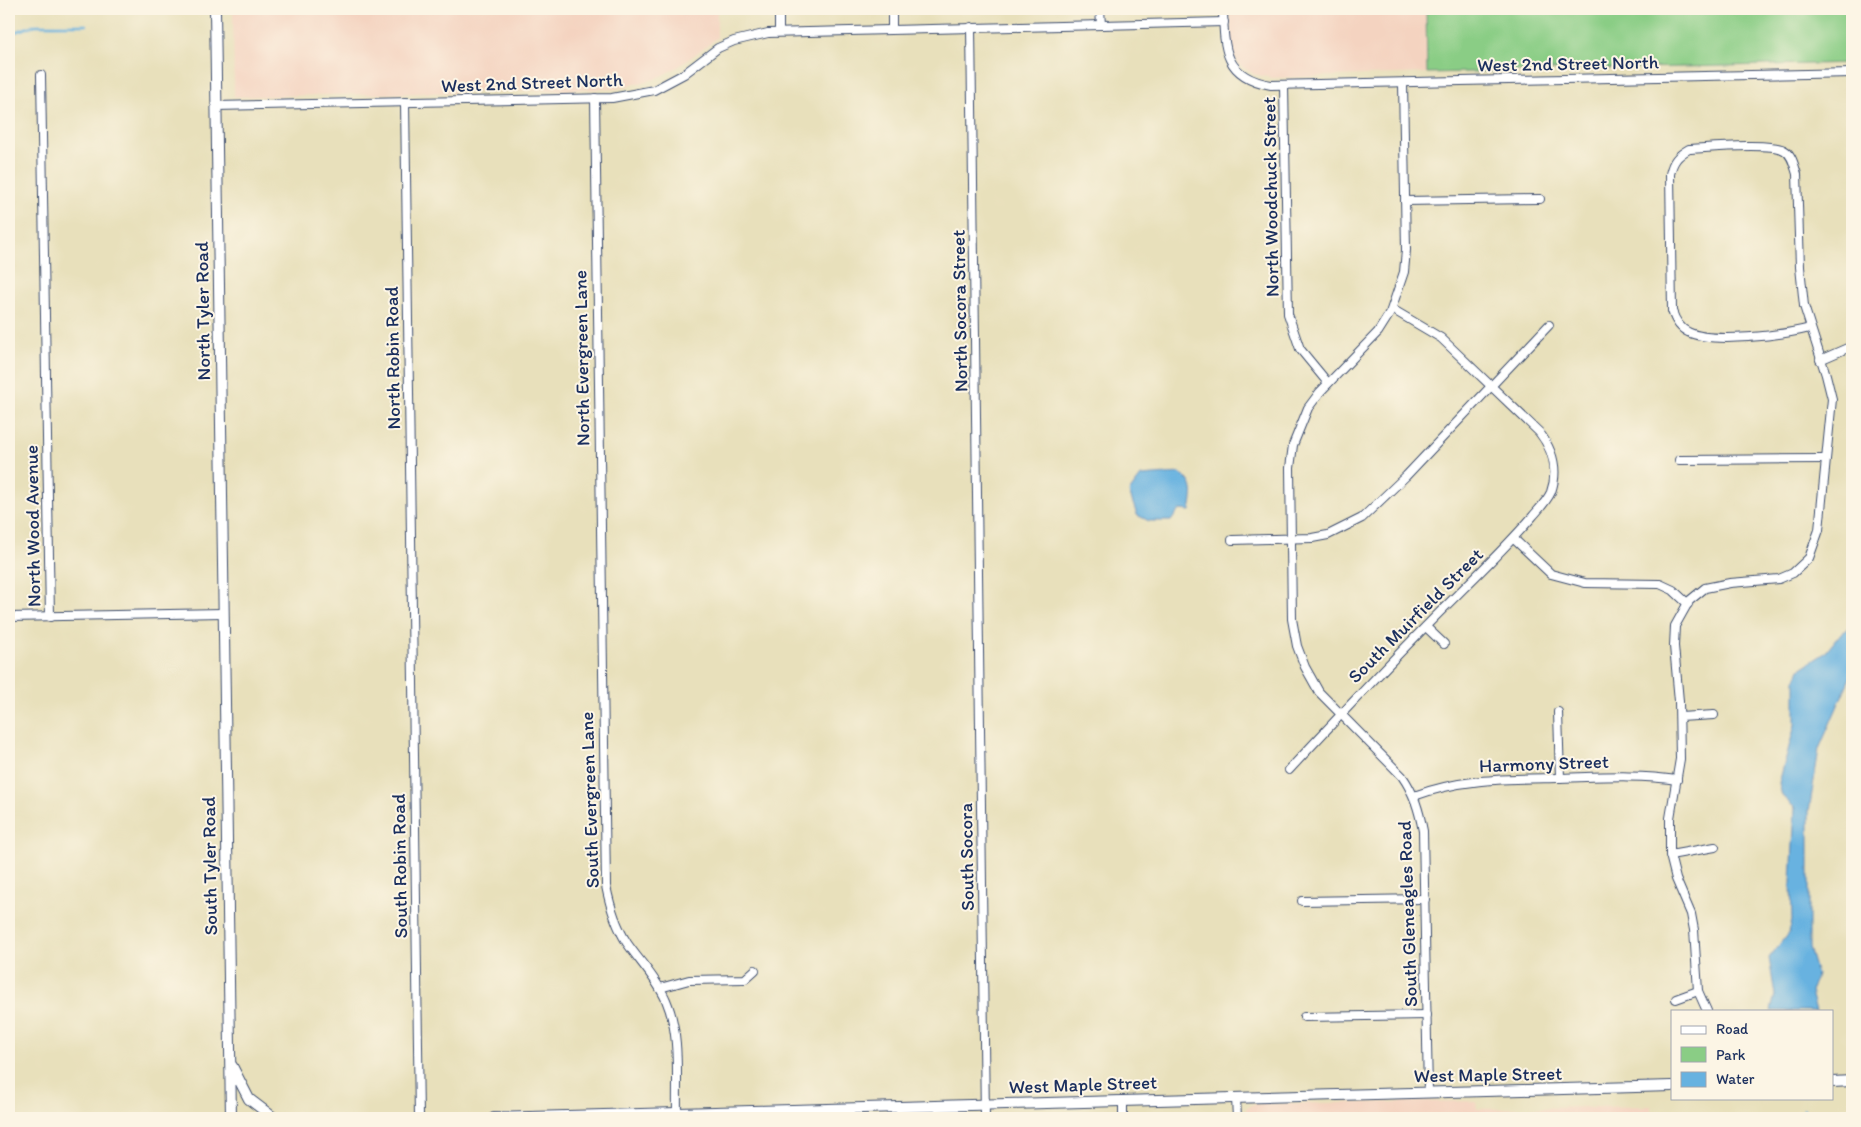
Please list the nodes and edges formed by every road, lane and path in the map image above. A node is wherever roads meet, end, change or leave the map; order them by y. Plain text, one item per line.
1 (215, 9) edge
2 (779, 9) edge
3 (892, 9) edge
4 (1100, 9) edge
5 (1223, 9) edge
6 (1224, 22) junction
7 (1101, 25) junction
8 (971, 27) junction
9 (892, 29) junction
10 (779, 32) junction
11 (1852, 73) edge
12 (41, 75) dead end
13 (1403, 82) junction
14 (1284, 85) junction
15 (594, 98) junction
16 (405, 102) junction
17 (216, 106) junction
18 (1540, 199) dead end
19 (1405, 201) junction
20 (1392, 309) junction
21 (1549, 326) dead end
22 (1810, 328) junction
23 (1852, 346) edge
24 (1820, 360) junction
25 (1328, 383) junction
26 (1492, 386) junction
27 (1826, 459) junction
28 (1679, 460) dead end
29 (1290, 538) junction
30 (1514, 539) junction
31 (1232, 540) dead end
32 (978, 594) joint
33 (1688, 604) junction
34 (223, 613) junction
35 (412, 614) joint
36 (9, 617) edge
37 (50, 617) junction
38 (600, 618) joint
39 (1426, 627) junction
40 (1444, 644) dead end
41 (1558, 712) dead end
42 (1341, 715) junction
43 (1714, 715) dead end
44 (1680, 717) junction
45 (1289, 770) dead end
46 (1560, 778) junction
47 (1677, 780) junction
48 (1414, 796) junction
49 (1715, 847) dead end
50 (1670, 855) junction
51 (1425, 899) junction
52 (1302, 901) dead end
53 (755, 970) dead end
54 (660, 988) junction
55 (1698, 991) junction
56 (1676, 999) dead end
57 (1707, 1010) edge
58 (1427, 1015) junction
59 (1304, 1017) dead end
60 (230, 1062) junction
61 (1852, 1081) edge
62 (1834, 1082) edge
63 (1671, 1086) edge
64 (1428, 1092) junction
65 (1236, 1098) junction
66 (1123, 1100) junction
67 (985, 1104) junction
68 (677, 1114) junction
69 (664, 1116) edge
70 (231, 1118) edge
71 (274, 1118) edge
72 (419, 1118) edge
73 (494, 1118) edge
74 (520, 1118) edge
75 (985, 1118) edge
76 (1123, 1118) edge
77 (1236, 1118) edge

1 - 17 main road, North Tyler Road
2 - 10 street
3 - 9 street
4 - 7 street
5 - 6 street, North Woodchuck Street
6 - 7 street, West 2nd Street North
6 - 14 street, North Woodchuck Street
7 - 8 street, West 2nd Street North
8 - 9 street, West 2nd Street North
8 - 32 street, North Socora Street
9 - 10 street, West 2nd Street North
10 - 15 street, West 2nd Street North
11 - 13 street, West 2nd Street North
12 - 37 street, North Wood Avenue
13 - 14 street, West 2nd Street North
13 - 19 street, South Gleneagles Road
14 - 25 street, North Woodchuck Street
15 - 16 street, West 2nd Street North
15 - 38 street, North Evergreen Lane
16 - 17 street, West 2nd Street North
16 - 35 street, North Robin Road
17 - 34 main road, North Tyler Road
18 - 19 street
19 - 20 street, South Gleneagles Road
20 - 25 street, South Gleneagles Road
20 - 26 street, South Muirfield Street
21 - 26 street
22 - 22 street
22 - 24 street
23 - 24 street
24 - 27 street
25 - 29 street, South Gleneagles Road
26 - 29 street
26 - 30 street, South Muirfield Street
27 - 28 street
27 - 33 street
29 - 31 street
29 - 42 street, South Gleneagles Road
30 - 33 street
30 - 39 street, South Muirfield Street
32 - 67 street, South Socora
33 - 44 street
34 - 37 street
34 - 60 main road, South Tyler Road
35 - 72 street, South Robin Road
36 - 37 street
38 - 54 street, South Evergreen Lane
39 - 40 street
39 - 42 street, South Muirfield Street
41 - 46 street
42 - 45 street, South Muirfield Street
42 - 48 street, South Gleneagles Road
43 - 44 street
44 - 47 street
46 - 47 street, Harmony Street
46 - 48 street, Harmony Street
47 - 50 street
48 - 51 street, South Gleneagles Road
49 - 50 street
50 - 55 street
51 - 52 street
51 - 58 street, South Gleneagles Road
53 - 54 street
54 - 68 street, South Evergreen Lane
55 - 56 street
55 - 57 street
58 - 59 street
58 - 64 street, South Gleneagles Road
60 - 70 main road, South Tyler Road
60 - 71 main road
61 - 62 main road
63 - 64 main road, West Maple Street
64 - 65 main road, West Maple Street
65 - 66 main road, West Maple Street
65 - 77 street
66 - 67 main road, West Maple Street
66 - 76 street
67 - 68 main road, West Maple Street
67 - 75 street, South Socora
68 - 69 main road, West Maple Street
69 - 74 main road, West Maple Street
73 - 74 main road, West Maple Street

